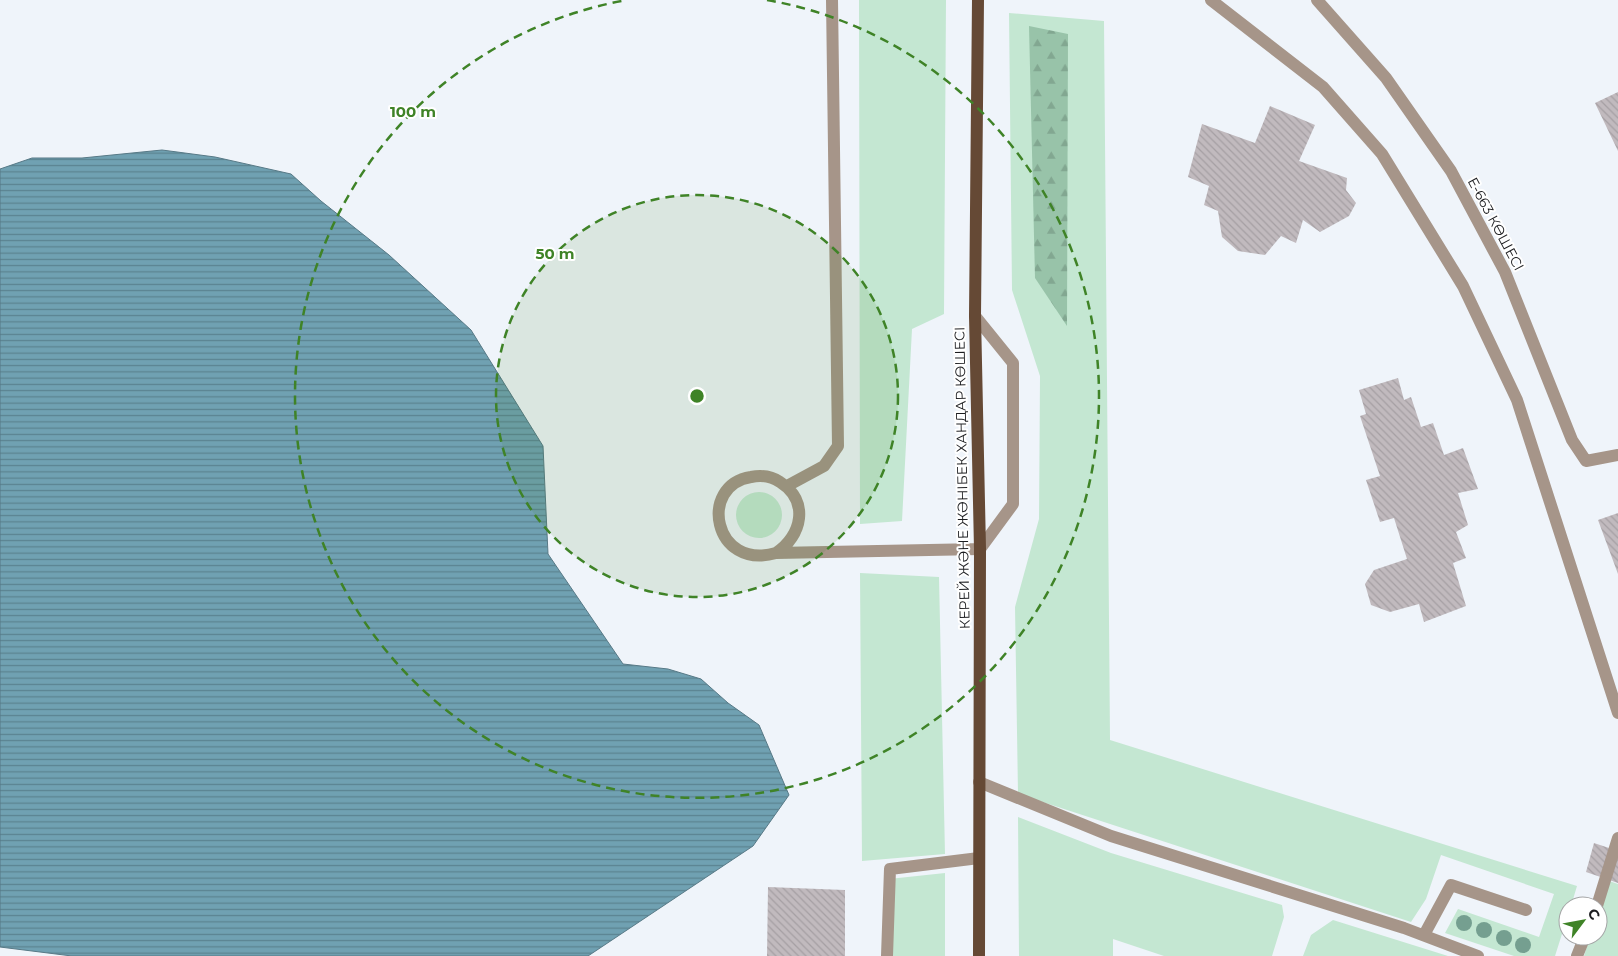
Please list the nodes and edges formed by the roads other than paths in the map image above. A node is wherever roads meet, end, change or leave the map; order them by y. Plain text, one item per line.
1 (832, 0) edge
2 (978, 0) edge
3 (1211, 0) edge
4 (1317, 0) edge
5 (975, 316) junction
6 (1618, 456) edge
7 (787, 486) junction
8 (980, 549) junction
9 (776, 553) junction
10 (1618, 713) edge
11 (979, 782) junction
12 (1618, 838) edge
13 (979, 858) junction
14 (1600, 896) edge
15 (1526, 910) dead end
16 (1424, 935) junction
17 (887, 956) edge
18 (979, 956) edge
19 (1478, 956) edge

1 - 7 street
2 - 5 main road, КЕРЕЙ ЖӘНЕ ЖӘНІБЕК ХАНДАР КӨШЕСІ
3 - 10 street
4 - 6 street, Е-663 КӨШЕСІ
5 - 8 main road, КЕРЕЙ ЖӘНЕ ЖӘНІБЕК ХАНДАР КӨШЕСІ
5 - 8 street
7 - 9 street
7 - 9 street
8 - 9 street
8 - 11 main road, КЕРЕЙ ЖӘНЕ ЖӘНІБЕК ХАНДАР КӨШЕСІ
11 - 13 main road, КЕРЕЙ ЖӘНЕ ЖӘНІБЕК ХАНДАР КӨШЕСІ
11 - 16 street
12 - 14 street
13 - 17 street
13 - 18 main road, КЕРЕЙ ЖӘНЕ ЖӘНІБЕК ХАНДАР КӨШЕСІ
15 - 16 street
16 - 19 street

